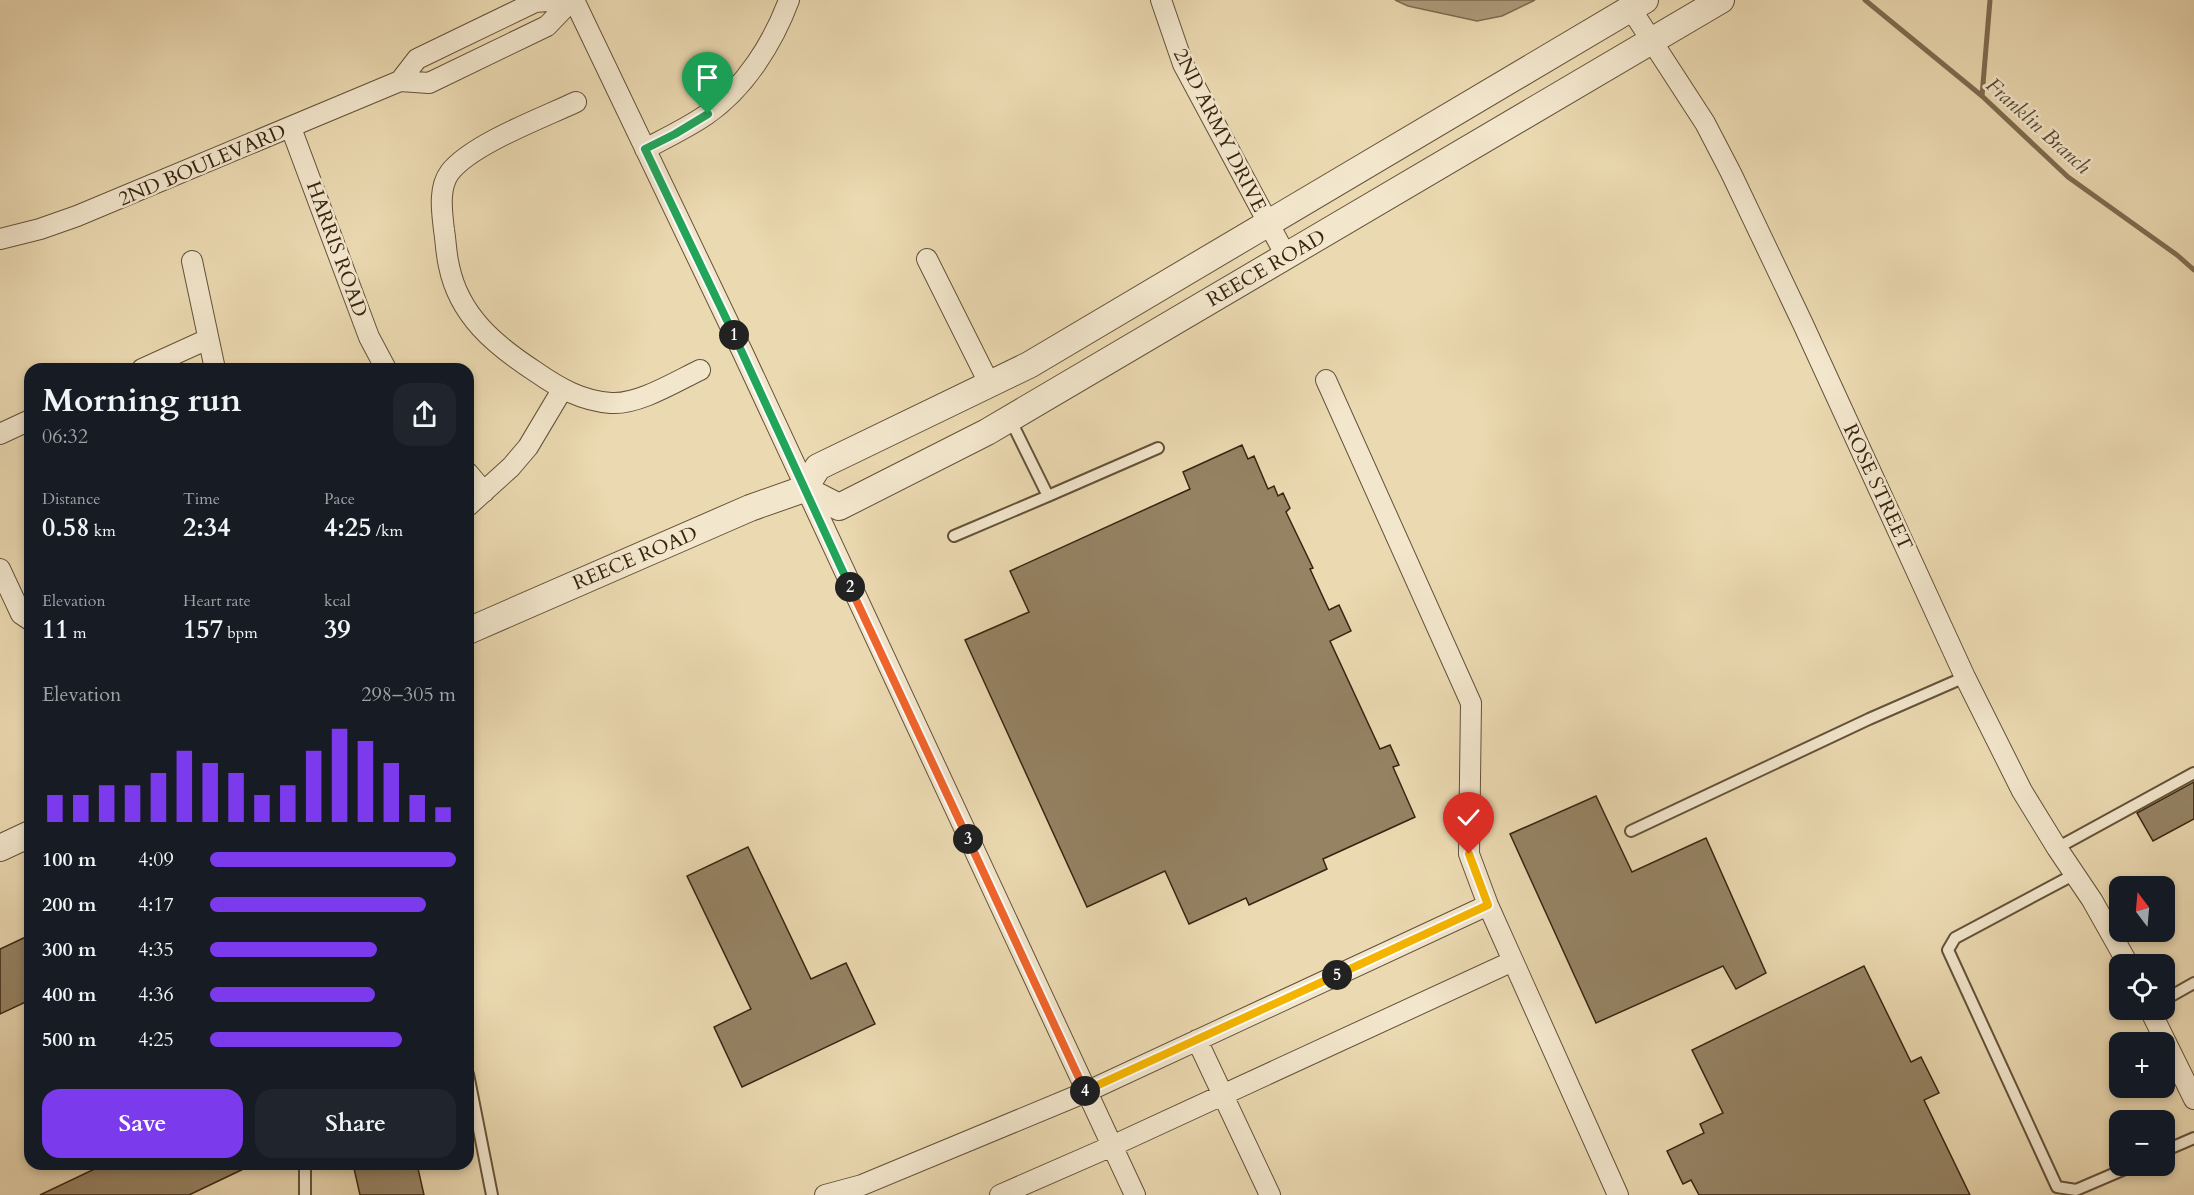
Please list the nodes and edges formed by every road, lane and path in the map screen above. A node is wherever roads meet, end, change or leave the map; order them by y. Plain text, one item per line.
1 (561, 0) edge
2 (573, 0) edge
3 (789, 0) edge
4 (1161, 0) edge
5 (1721, 0) edge
6 (1638, 4) edge
7 (1652, 42) junction
8 (400, 81) junction
9 (576, 102) dead end
10 (291, 128) junction
11 (645, 149) junction
12 (1268, 223) junction
13 (0, 239) edge
14 (1286, 256) junction
15 (927, 259) dead end
16 (192, 261) dead end
17 (208, 339) junction
18 (155, 363) edge
19 (214, 363) edge
20 (383, 363) edge
21 (700, 370) dead end
22 (1326, 381) dead end
23 (990, 385) junction
24 (562, 390) junction
25 (1010, 419) junction
26 (24, 423) edge
27 (0, 434) edge
28 (1158, 448) dead end
29 (474, 480) edge
30 (804, 489) junction
31 (484, 492) junction
32 (1048, 496) junction
33 (474, 501) edge
34 (954, 536) dead end
35 (0, 568) edge
36 (24, 616) edge
37 (474, 629) edge
38 (1965, 677) junction
39 (2194, 772) edge
40 (1631, 831) dead end
41 (24, 837) edge
42 (0, 848) edge
43 (2057, 848) junction
44 (2074, 874) junction
45 (1488, 905) junction
46 (2122, 954) edge
47 (1513, 961) junction
48 (2194, 982) edge
49 (2175, 993) edge
50 (2155, 1020) edge
51 (1197, 1040) junction
52 (1086, 1092) junction
53 (1223, 1095) junction
54 (2194, 1099) edge
55 (474, 1104) edge
56 (2194, 1138) edge
57 (1112, 1146) junction
58 (2175, 1146) edge
59 (304, 1170) edge
60 (2109, 1176) edge
61 (863, 1190) edge
62 (305, 1195) edge
63 (492, 1195) edge
64 (825, 1195) edge
65 (1000, 1195) edge
66 (1135, 1195) edge
67 (1270, 1195) edge
68 (1618, 1195) edge

1 - 8 street, 2ND BOULEVARD
2 - 8 street, 2ND BOULEVARD
2 - 11 street
3 - 11 street
4 - 12 street, 2ND ARMY DRIVE
5 - 7 street, REECE ROAD
6 - 7 street, ROSE STREET
6 - 12 street, REECE ROAD
7 - 14 street, REECE ROAD
7 - 38 street, ROSE STREET
8 - 10 street, 2ND BOULEVARD
9 - 24 street
10 - 13 street, 2ND BOULEVARD
10 - 20 street, HARRIS ROAD
11 - 30 street
12 - 14 street, 2ND ARMY DRIVE
12 - 23 street, REECE ROAD
14 - 25 street, REECE ROAD
15 - 23 street
16 - 17 street
17 - 18 street
17 - 19 street
21 - 24 street
22 - 45 street
23 - 30 street, REECE ROAD
24 - 31 street
25 - 30 street, REECE ROAD
25 - 32 lane
26 - 27 street
28 - 32 lane
29 - 31 street
30 - 37 street, REECE ROAD
30 - 52 street
31 - 33 street
32 - 34 lane
35 - 36 street
38 - 40 lane
38 - 43 street, ROSE STREET
39 - 43 lane
41 - 42 street
43 - 44 street, ROSE STREET
44 - 46 street, ROSE STREET
44 - 60 lane
45 - 47 street
45 - 51 street
47 - 53 street
47 - 68 street
48 - 49 lane
50 - 54 street
51 - 52 street
51 - 53 street
52 - 57 street
52 - 61 street
53 - 57 street
53 - 67 street
55 - 63 lane
56 - 58 lane
57 - 65 street
57 - 66 street
59 - 62 lane
61 - 64 street

